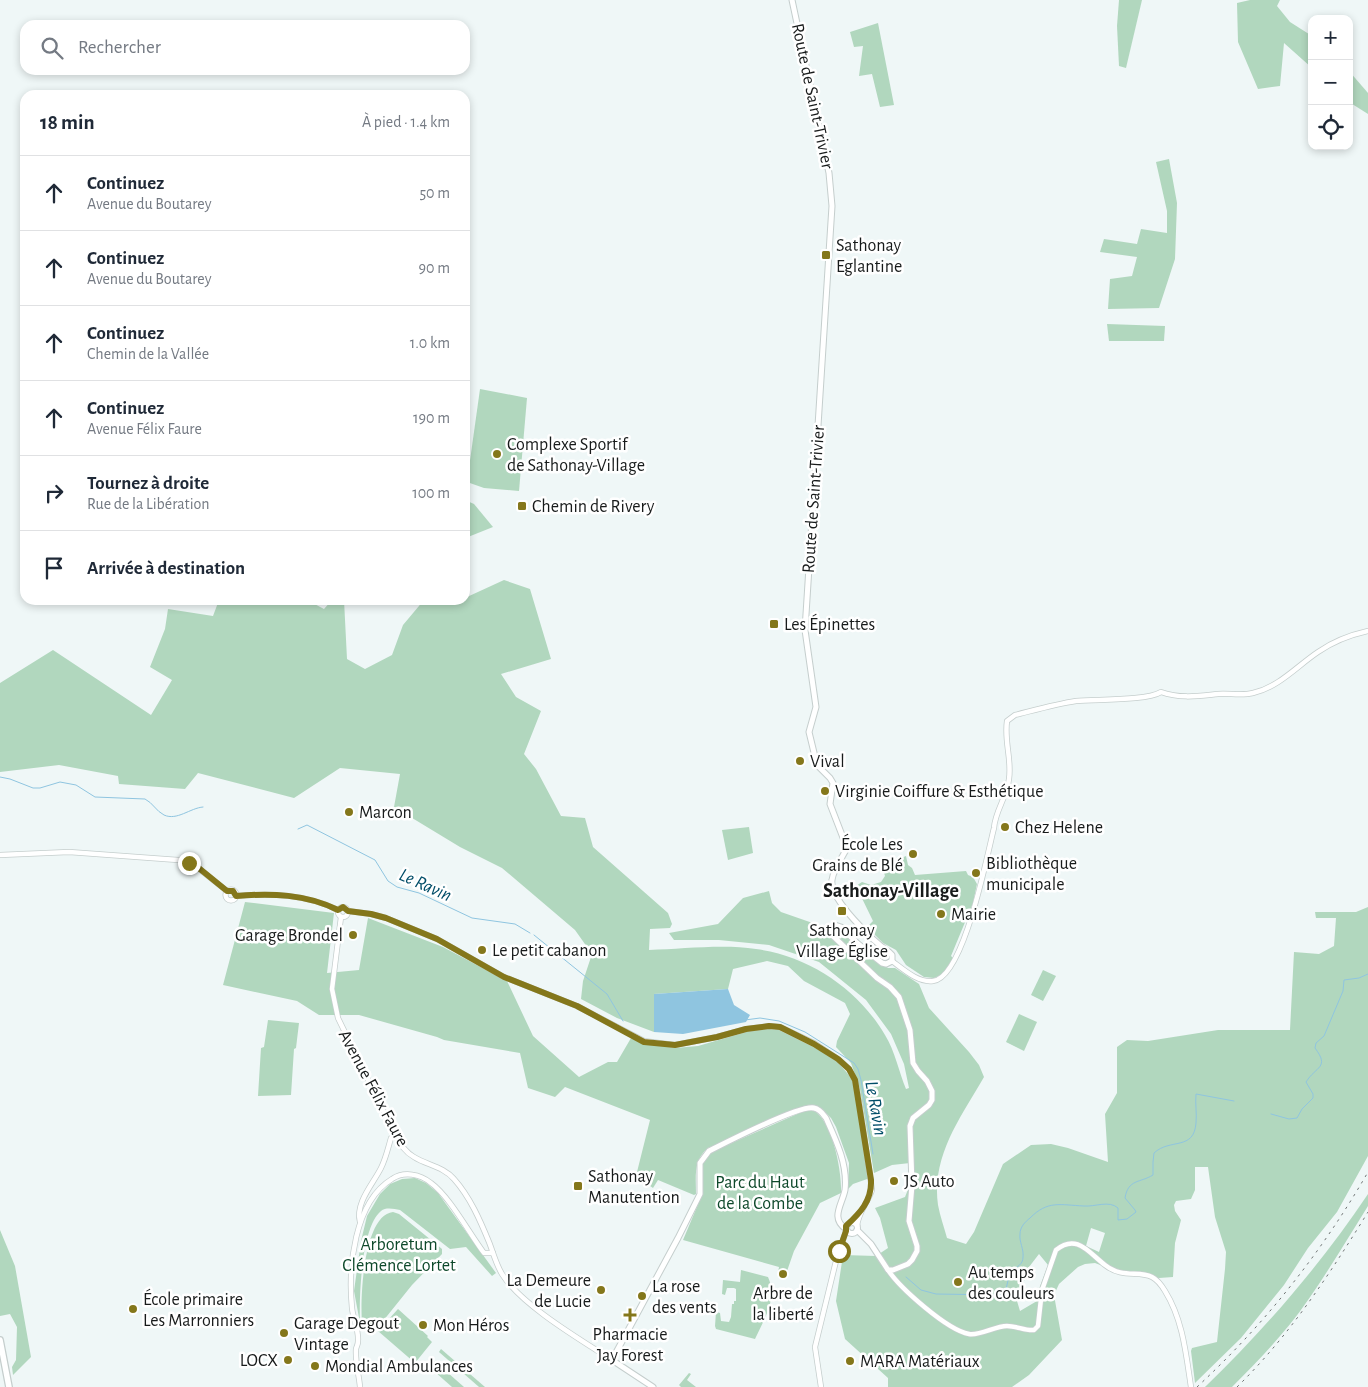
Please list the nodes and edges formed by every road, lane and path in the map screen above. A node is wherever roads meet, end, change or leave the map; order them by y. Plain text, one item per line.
1 (792, 0) edge
2 (1368, 631) edge
3 (0, 855) edge
4 (227, 891) junction
5 (236, 896) junction
6 (338, 910) junction
7 (348, 911) junction
8 (341, 917) junction
9 (892, 961) junction
10 (394, 1135) junction
11 (360, 1209) junction
12 (364, 1216) junction
13 (360, 1222) junction
14 (851, 1229) junction
15 (493, 1253) junction
16 (888, 1270) junction
17 (0, 1340) edge
18 (612, 1360) junction
19 (9, 1387) edge
20 (360, 1387) edge
21 (653, 1387) edge
22 (821, 1387) edge
23 (1191, 1387) edge

1 - 9 main road, Route de Saint-Trivier
2 - 9 street
3 - 4 street
4 - 5 street
4 - 5 street
5 - 6 street
6 - 7 street
6 - 8 street
7 - 8 street
7 - 14 street
8 - 10 street, Avenue Félix Faure
9 - 16 main road
10 - 11 street
10 - 15 street, Avenue Félix Faure
11 - 12 street
11 - 13 street
12 - 13 street
12 - 15 street
13 - 20 street
14 - 16 main road
14 - 18 main road
14 - 22 street
15 - 18 street, Avenue Félix Faure
16 - 23 street
17 - 19 main road
18 - 21 main road, Avenue Félix Faure

